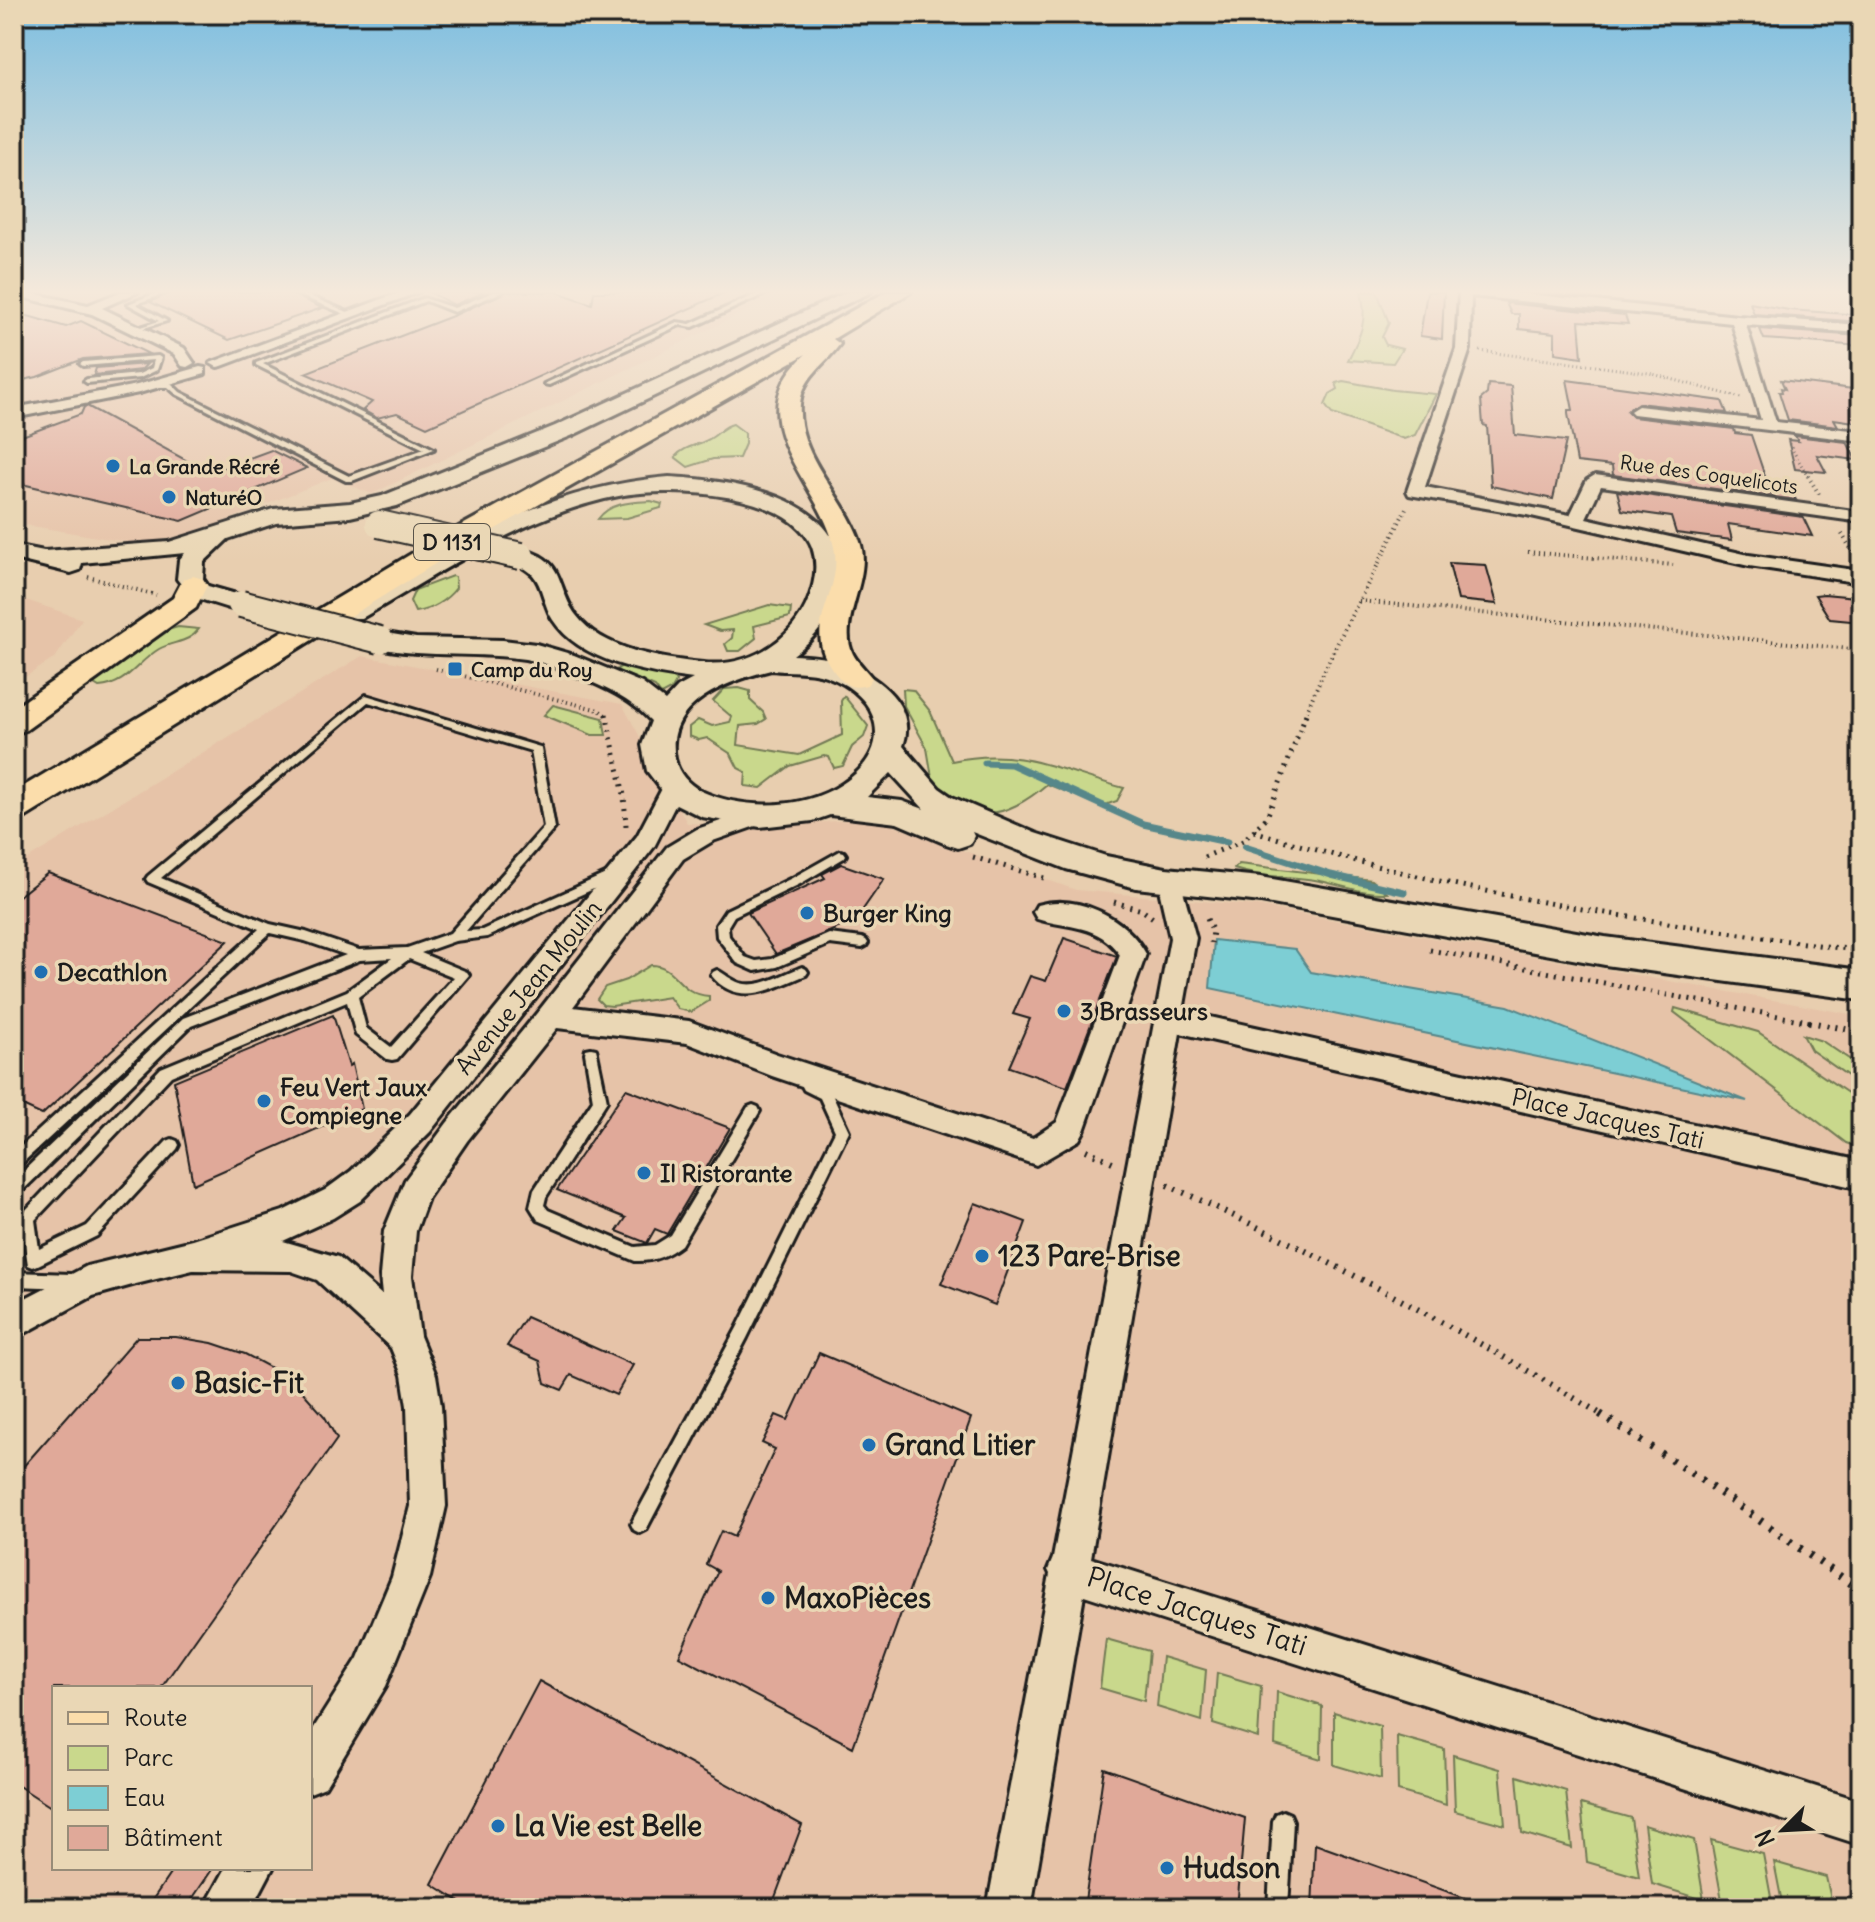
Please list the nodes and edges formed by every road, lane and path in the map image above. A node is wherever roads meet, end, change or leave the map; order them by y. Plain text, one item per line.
1 (149, 382) edge
2 (161, 382) edge
3 (294, 382) edge
4 (552, 382) edge
5 (669, 382) edge
6 (709, 382) edge
7 (740, 382) edge
8 (794, 382) edge
9 (1452, 382) edge
10 (1681, 382) edge
11 (1756, 382) edge
12 (547, 384) dead end
13 (154, 385) junction
14 (14, 403) edge
15 (1763, 404) junction
16 (1638, 411) dead end
17 (14, 413) edge
18 (1770, 426) junction
19 (1861, 436) edge
20 (1415, 491) junction
21 (325, 512) junction
22 (1861, 517) edge
23 (1577, 519) junction
24 (219, 535) junction
25 (14, 552) edge
26 (47, 558) junction
27 (1861, 577) edge
28 (190, 579) junction
29 (1359, 601) junction
30 (1861, 650) edge
31 (756, 664) junction
32 (423, 666) dead end
33 (721, 673) junction
34 (856, 678) junction
35 (664, 718) junction
36 (14, 723) edge
37 (121, 741) junction
38 (890, 751) junction
39 (14, 781) edge
40 (674, 786) junction
41 (829, 804) junction
42 (14, 808) edge
43 (759, 816) junction
44 (1254, 831) junction
45 (840, 855) dead end
46 (968, 856) dead end
47 (629, 862) junction
48 (1054, 881) dead end
49 (1106, 899) dead end
50 (1184, 900) junction
51 (1046, 912) dead end
52 (1209, 922) dead end
53 (268, 928) junction
54 (454, 936) junction
55 (862, 943) dead end
56 (1429, 950) dead end
57 (1861, 951) edge
58 (408, 953) junction
59 (359, 955) junction
60 (1654, 958) junction
61 (802, 972) dead end
62 (717, 975) dead end
63 (1861, 984) edge
64 (351, 995) junction
65 (1861, 1000) edge
66 (551, 1016) junction
67 (1169, 1019) junction
68 (1861, 1032) edge
69 (591, 1053) dead end
70 (772, 1064) junction
71 (753, 1111) dead end
72 (1054, 1141) junction
73 (172, 1145) dead end
74 (14, 1162) edge
75 (1140, 1174) junction
76 (1861, 1175) edge
77 (14, 1189) edge
78 (193, 1255) junction
79 (14, 1279) edge
80 (87, 1282) junction
81 (14, 1322) edge
82 (403, 1336) junction
83 (640, 1524) dead end
84 (1067, 1570) junction
85 (1861, 1591) edge
86 (312, 1769) edge
87 (1283, 1821) dead end
88 (1861, 1823) edge
89 (1009, 1908) edge
90 (1278, 1908) edge

1 - 14 street
2 - 13 street
3 - 13 lane
4 - 12 lane
5 - 21 main road
6 - 39 main road, D 1131
7 - 37 main road, D 1131
8 - 34 main road
9 - 20 street
10 - 15 path
11 - 15 street
13 - 17 street
15 - 18 street
16 - 18 street
18 - 19 street
20 - 23 street
20 - 29 path
21 - 24 main road
21 - 33 main road, bridge
22 - 23 street, Rue des Coquelicots
23 - 27 street
24 - 26 main road
24 - 28 main road
25 - 26 main road
26 - 28 main road
28 - 35 main road, bridge
28 - 36 main road
29 - 30 path
29 - 44 path
31 - 33 main road
31 - 34 main road
31 - 37 main road
32 - 47 path
33 - 35 main road
34 - 38 main road
35 - 40 main road
37 - 42 main road, D 1131
38 - 41 main road
38 - 50 main road
40 - 43 main road
40 - 47 street, Avenue Jean Moulin
41 - 43 main road
41 - 50 main road
43 - 66 street, Avenue Jean Moulin
44 - 50 path
44 - 57 path
45 - 55 lane
46 - 48 path
47 - 54 lane
47 - 78 street, Avenue Jean Moulin
49 - 50 path
50 - 52 path
50 - 60 main road
50 - 67 street, Place Jacques Tati
51 - 72 street
53 - 54 lane
53 - 59 lane
53 - 74 lane
54 - 58 lane
56 - 68 path
58 - 59 lane
58 - 64 lane
58 - 64 lane
59 - 77 lane
60 - 63 main road
60 - 65 main road
61 - 62 lane
64 - 73 lane
66 - 70 street
66 - 82 street, Avenue Jean Moulin
67 - 75 street, Place Jacques Tati
67 - 76 street, Place Jacques Tati
69 - 71 lane
70 - 72 street
70 - 83 lane
72 - 75 path
75 - 84 street, Place Jacques Tati
75 - 85 path
78 - 80 street, Avenue Jean Moulin
78 - 82 street, Avenue Jean Moulin
79 - 80 lane
80 - 81 street, Avenue Jean Moulin
82 - 86 street, Avenue Jean Moulin
84 - 88 street, Place Jacques Tati
84 - 89 street
87 - 90 lane

